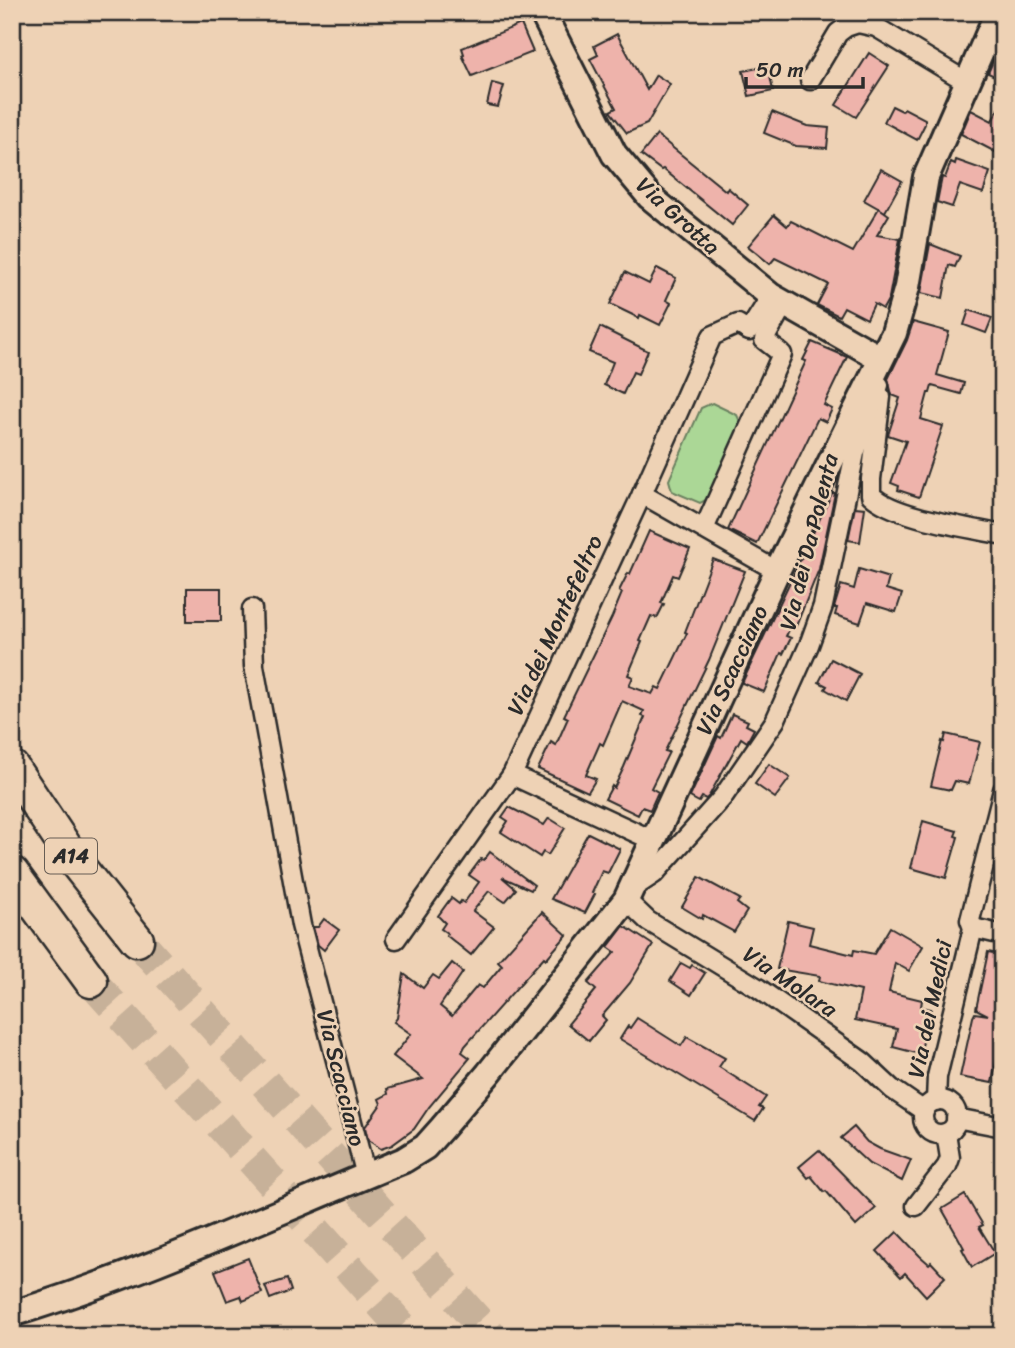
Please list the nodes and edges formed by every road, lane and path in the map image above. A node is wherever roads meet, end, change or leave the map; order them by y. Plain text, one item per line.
1 (542, 12) edge
2 (998, 12) edge
3 (810, 80) dead end
4 (967, 82) junction
5 (778, 300) junction
6 (881, 366) junction
7 (642, 494) junction
8 (704, 529) junction
9 (1003, 536) edge
10 (778, 570) junction
11 (252, 609) dead end
12 (12, 767) edge
13 (512, 775) junction
14 (1003, 790) edge
15 (653, 841) junction
16 (12, 873) edge
17 (628, 895) junction
18 (973, 928) junction
19 (1003, 935) edge
20 (396, 939) dead end
21 (137, 940) tunnel mouth
22 (91, 981) tunnel mouth
23 (930, 1106) junction
24 (951, 1126) junction
25 (1003, 1127) edge
26 (366, 1176) junction
27 (916, 1206) dead end
28 (12, 1314) edge

1 - 5 street, Via Grotta
2 - 4 street, Via Scacciano
3 - 4 street
4 - 6 street, Via Scacciano
5 - 6 street, Via Grotta
5 - 7 street, Via dei Montefeltro
5 - 8 street
6 - 9 street
6 - 10 street, Via Scacciano
6 - 17 street, Via dei Da Polenta
7 - 8 street
7 - 13 street, Via dei Montefeltro
8 - 10 street
10 - 15 street, Via Scacciano
11 - 26 street, Via Scacciano
12 - 21 highway, A14
13 - 15 street
13 - 20 street, Via dei Montefeltro
14 - 18 street, Via dei Medici
15 - 17 street, Via Scacciano
16 - 22 highway, A14
17 - 23 street, Via Molara
17 - 26 street, Via Scacciano
18 - 19 street, Via dei Medici
18 - 23 street, Via dei Medici
23 - 24 street, Via Molara
23 - 24 street, Via Molara
24 - 25 street, Via Molara
24 - 27 street
26 - 28 street, Via Scacciano

